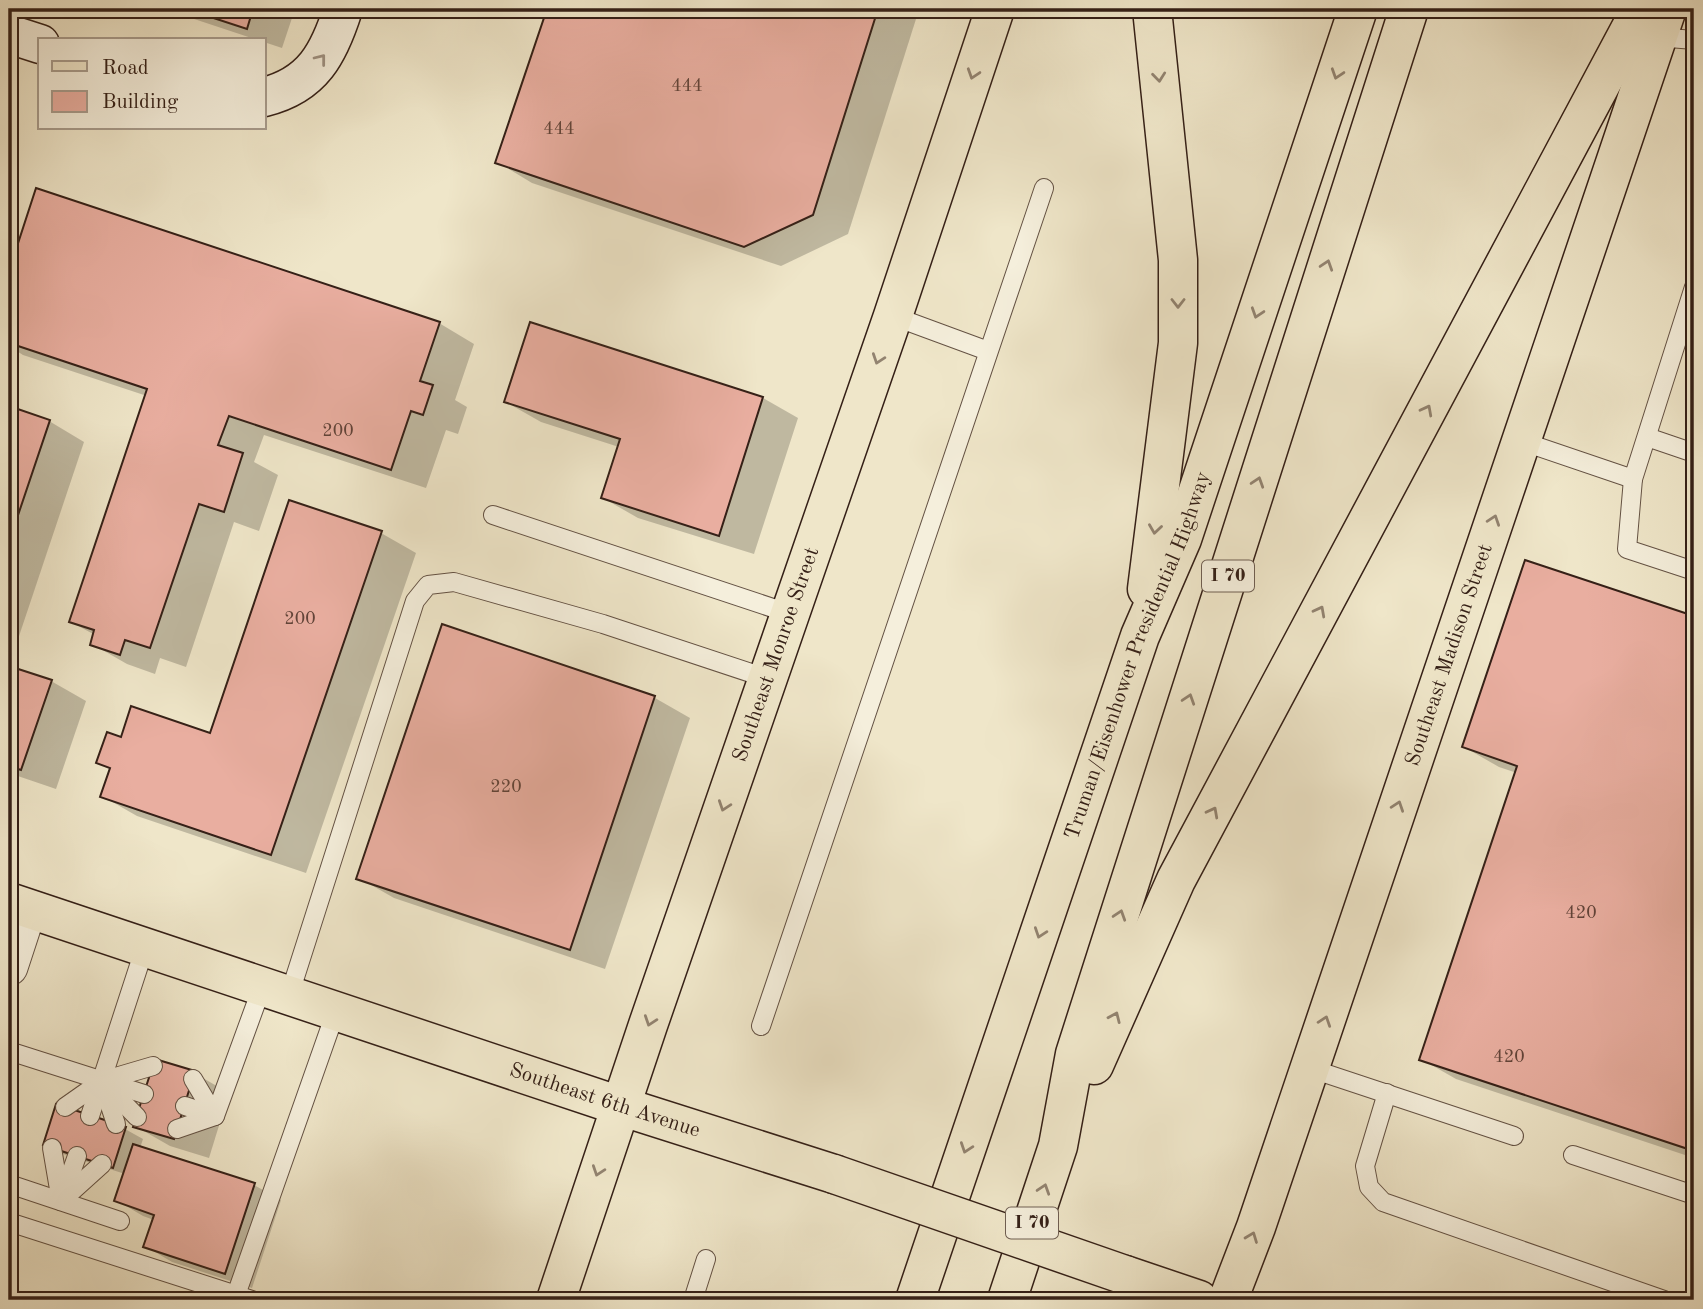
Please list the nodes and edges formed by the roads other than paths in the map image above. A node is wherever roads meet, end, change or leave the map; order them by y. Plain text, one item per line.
1 (343, 9) edge
2 (995, 9) edge
3 (1152, 9) edge
4 (1358, 9) edge
5 (1409, 9) edge
6 (1665, 24) edge
7 (9, 34) edge
8 (38, 43) edge
9 (271, 95) edge
10 (1044, 188) dead end
11 (1694, 287) edge
12 (893, 316) junction
13 (988, 351) junction
14 (1647, 437) junction
15 (1521, 441) junction
16 (1694, 453) edge
17 (1633, 479) junction
18 (493, 515) dead end
19 (1694, 571) edge
20 (791, 614) junction
21 (1140, 636) junction
22 (769, 679) junction
23 (18, 905) edge
24 (145, 947) junction
25 (9, 967) edge
26 (275, 991) junction
27 (336, 1011) junction
28 (761, 1026) dead end
29 (9, 1051) edge
30 (153, 1066) dead end
31 (1309, 1068) junction
32 (193, 1079) dead end
33 (102, 1081) junction
34 (1387, 1093) junction
35 (144, 1094) dead end
36 (185, 1106) dead end
37 (620, 1106) junction
38 (65, 1107) dead end
39 (90, 1116) dead end
40 (215, 1116) junction
41 (136, 1117) dead end
42 (116, 1124) dead end
43 (177, 1129) dead end
44 (1514, 1136) dead end
45 (1058, 1146) junction
46 (52, 1147) dead end
47 (1573, 1155) dead end
48 (77, 1156) dead end
49 (102, 1164) dead end
50 (9, 1184) edge
51 (1694, 1195) edge
52 (61, 1201) junction
53 (120, 1221) dead end
54 (9, 1222) edge
55 (706, 1259) dead end
56 (915, 1292) edge
57 (244, 1298) edge
58 (556, 1300) edge
59 (693, 1300) edge
60 (1007, 1300) edge
61 (1199, 1300) edge
62 (1228, 1300) edge
63 (1664, 1300) edge

9 -> 1 street
2 -> 12 main road, Southeast Monroe Street
3 -> 21 main road
4 -> 21 main road, Truman/Eisenhower Presidential Highway / I 70
45 -> 5 main road, I 70
6 - 15 main road, Southeast Madison Street
45 -> 6 main road
7 - 8 street
10 - 13 lane
11 - 14 lane
12 - 13 lane
12 -> 20 main road, Southeast Monroe Street
13 - 28 lane
14 - 16 lane
14 - 17 lane
15 - 17 lane
31 -> 15 main road, Southeast Madison Street
17 - 19 lane
18 - 20 lane
20 - 22 main road, Southeast Monroe Street
21 -> 56 main road, Truman/Eisenhower Presidential Highway / I 70
22 - 26 lane
22 -> 37 main road, Southeast Monroe Street
23 - 24 main road, Southeast 6th Avenue
23 - 25 street
24 - 26 main road, Southeast 6th Avenue
24 - 33 lane
26 - 27 main road, Southeast 6th Avenue
26 - 40 lane
27 - 37 main road, Southeast 6th Avenue
27 - 57 lane
29 - 33 lane
30 - 33 lane
31 - 34 lane
62 -> 31 main road, Southeast Madison Street
32 - 40 lane
33 - 35 lane
33 - 38 lane
33 - 39 lane
33 - 41 lane
33 - 42 lane
34 - 44 lane
34 - 63 lane
36 - 40 lane
37 -> 58 main road, Southeast Monroe Street
37 - 61 main road, Southeast 6th Avenue, bridge
40 - 43 lane
60 -> 45 main road, I 70
46 - 52 lane
47 - 51 lane
48 - 52 lane
49 - 52 lane
50 - 52 lane
52 - 53 lane
54 - 57 lane
55 - 59 lane

